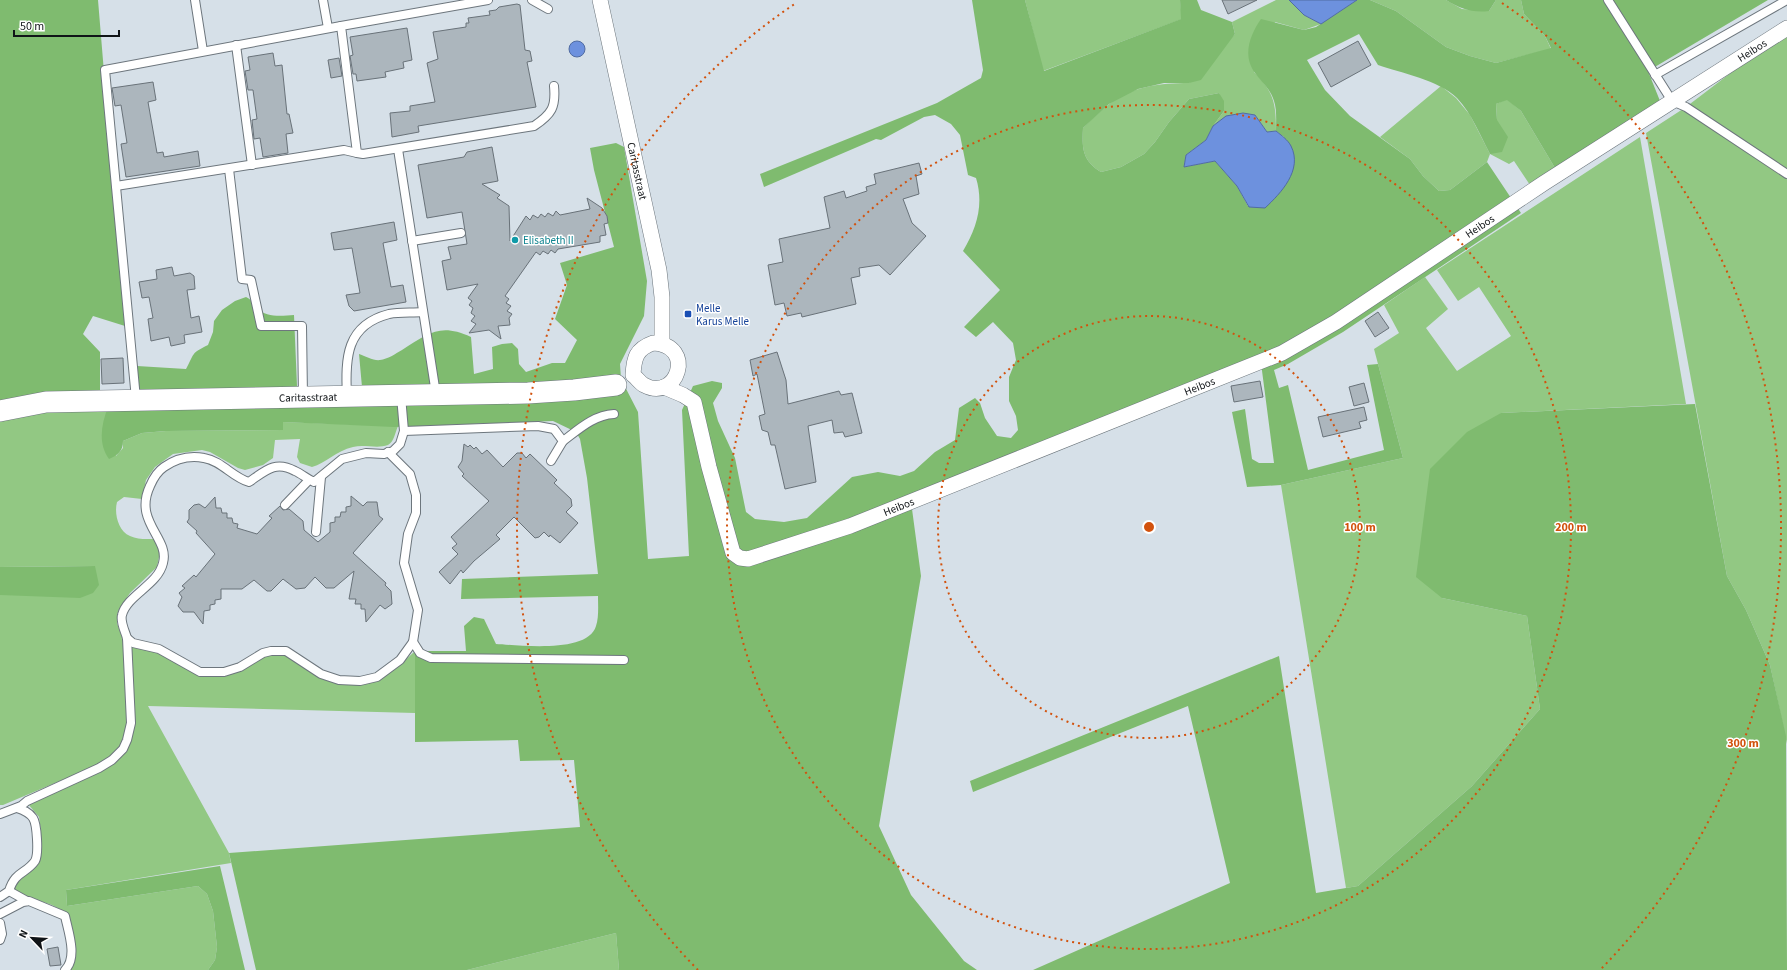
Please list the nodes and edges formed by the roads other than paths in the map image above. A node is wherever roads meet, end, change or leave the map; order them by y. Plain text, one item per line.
1 (195, 0) edge
2 (324, 0) edge
3 (488, 0) edge
4 (532, 0) edge
5 (600, 0) edge
6 (1608, 0) edge
7 (1787, 0) edge
8 (548, 9) dead end
9 (341, 26) junction
10 (328, 28) junction
11 (1787, 28) edge
12 (236, 45) junction
13 (203, 51) junction
14 (1655, 75) junction
15 (554, 86) dead end
16 (1672, 101) junction
17 (398, 149) junction
18 (357, 153) junction
19 (252, 165) junction
20 (229, 169) junction
21 (1787, 174) edge
22 (116, 186) junction
23 (461, 232) dead end
24 (412, 241) junction
25 (423, 312) junction
26 (662, 343) junction
27 (624, 380) junction
28 (664, 387) junction
29 (436, 394) junction
30 (401, 395) junction
31 (347, 396) junction
32 (303, 397) junction
33 (136, 400) junction
34 (0, 411) edge
35 (614, 414) dead end
36 (404, 432) junction
37 (564, 441) junction
38 (388, 452) junction
39 (551, 460) dead end
40 (321, 477) junction
41 (310, 480) junction
42 (285, 505) dead end
43 (316, 532) dead end
44 (127, 638) junction
45 (413, 642) junction
46 (624, 660) dead end
47 (17, 808) junction
48 (0, 814) edge
49 (9, 891) junction
50 (0, 897) edge
51 (27, 901) junction
52 (0, 914) edge
53 (0, 923) edge
54 (0, 940) edge
55 (65, 970) edge

1 - 13 lane
2 - 10 lane
3 - 9 lane
4 - 8 lane
5 - 26 street, Caritasstraat
6 - 14 lane
7 - 14 lane
9 - 10 lane
9 - 18 lane
10 - 12 lane
11 - 16 street, Heibos
12 - 13 lane
12 - 19 lane
13 - 22 lane
14 - 16 lane
15 - 17 lane
16 - 21 lane
16 - 28 street, Heibos
17 - 18 lane
17 - 24 lane
18 - 19 lane
19 - 20 lane
20 - 22 lane
20 - 32 lane
22 - 33 lane
23 - 24 lane
24 - 25 lane
25 - 29 lane
25 - 31 lane
26 - 27 street
26 - 28 street
27 - 28 street
27 - 29 street, Caritasstraat
29 - 30 street, Caritasstraat
30 - 31 street, Caritasstraat
30 - 36 lane
31 - 32 street, Caritasstraat
32 - 33 street, Caritasstraat
33 - 34 street, Caritasstraat
35 - 37 lane
36 - 37 lane
36 - 38 lane
37 - 39 lane
38 - 40 lane
38 - 45 lane
40 - 41 lane
40 - 43 lane
41 - 42 lane
41 - 44 lane
44 - 45 lane
44 - 47 lane
45 - 46 lane
47 - 48 lane
47 - 49 lane
49 - 50 lane
49 - 51 lane
51 - 52 lane
51 - 55 lane
53 - 54 lane

